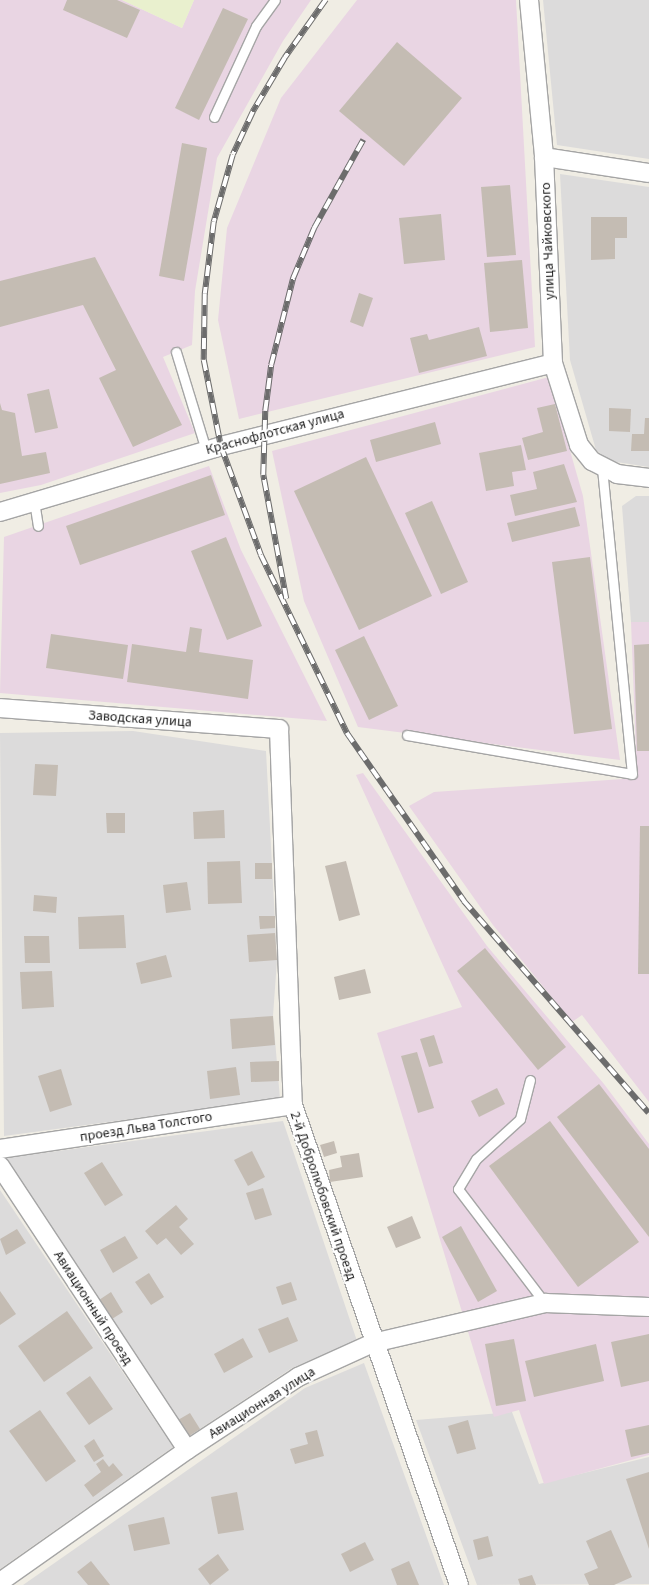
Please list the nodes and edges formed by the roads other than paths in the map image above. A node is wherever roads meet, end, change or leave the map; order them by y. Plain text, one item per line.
1 (275, 0) edge
2 (529, 0) edge
3 (214, 117) dead end
4 (544, 157) junction
5 (649, 173) edge
6 (176, 352) dead end
7 (553, 363) junction
8 (206, 450) junction
9 (602, 468) junction
10 (649, 478) edge
11 (34, 501) junction
12 (0, 512) edge
13 (38, 526) dead end
14 (0, 708) edge
15 (279, 729) joint
16 (406, 736) dead end
17 (530, 1080) dead end
18 (293, 1105) junction
19 (0, 1149) edge
20 (0, 1166) edge
21 (545, 1302) junction
22 (649, 1307) edge
23 (373, 1343) junction
24 (186, 1450) junction
25 (0, 1582) edge
26 (459, 1585) edge

1 - 3 lane
2 - 4 street, улица Чайковского
4 - 5 street
4 - 7 street, улица Чайковского
6 - 8 lane
7 - 8 street, Краснофлотская улица
7 - 9 street, улица Чайковского
8 - 11 street, Краснофлотская улица
9 - 10 street
9 - 16 lane
11 - 12 street, Краснофлотская улица
11 - 13 lane
14 - 15 street, Заводская улица
15 - 18 street, 2-й Добролюбовский проезд
17 - 21 lane
18 - 19 street, проезд Льва Толстого
18 - 23 street, 2-й Добролюбовский проезд
20 - 24 street, Авиационный проезд
21 - 22 street, Авиационная улица
21 - 23 street, Авиационная улица
23 - 24 street, Авиационная улица
23 - 26 street, 2-й Добролюбовский проезд
24 - 25 street, Авиационная улица

